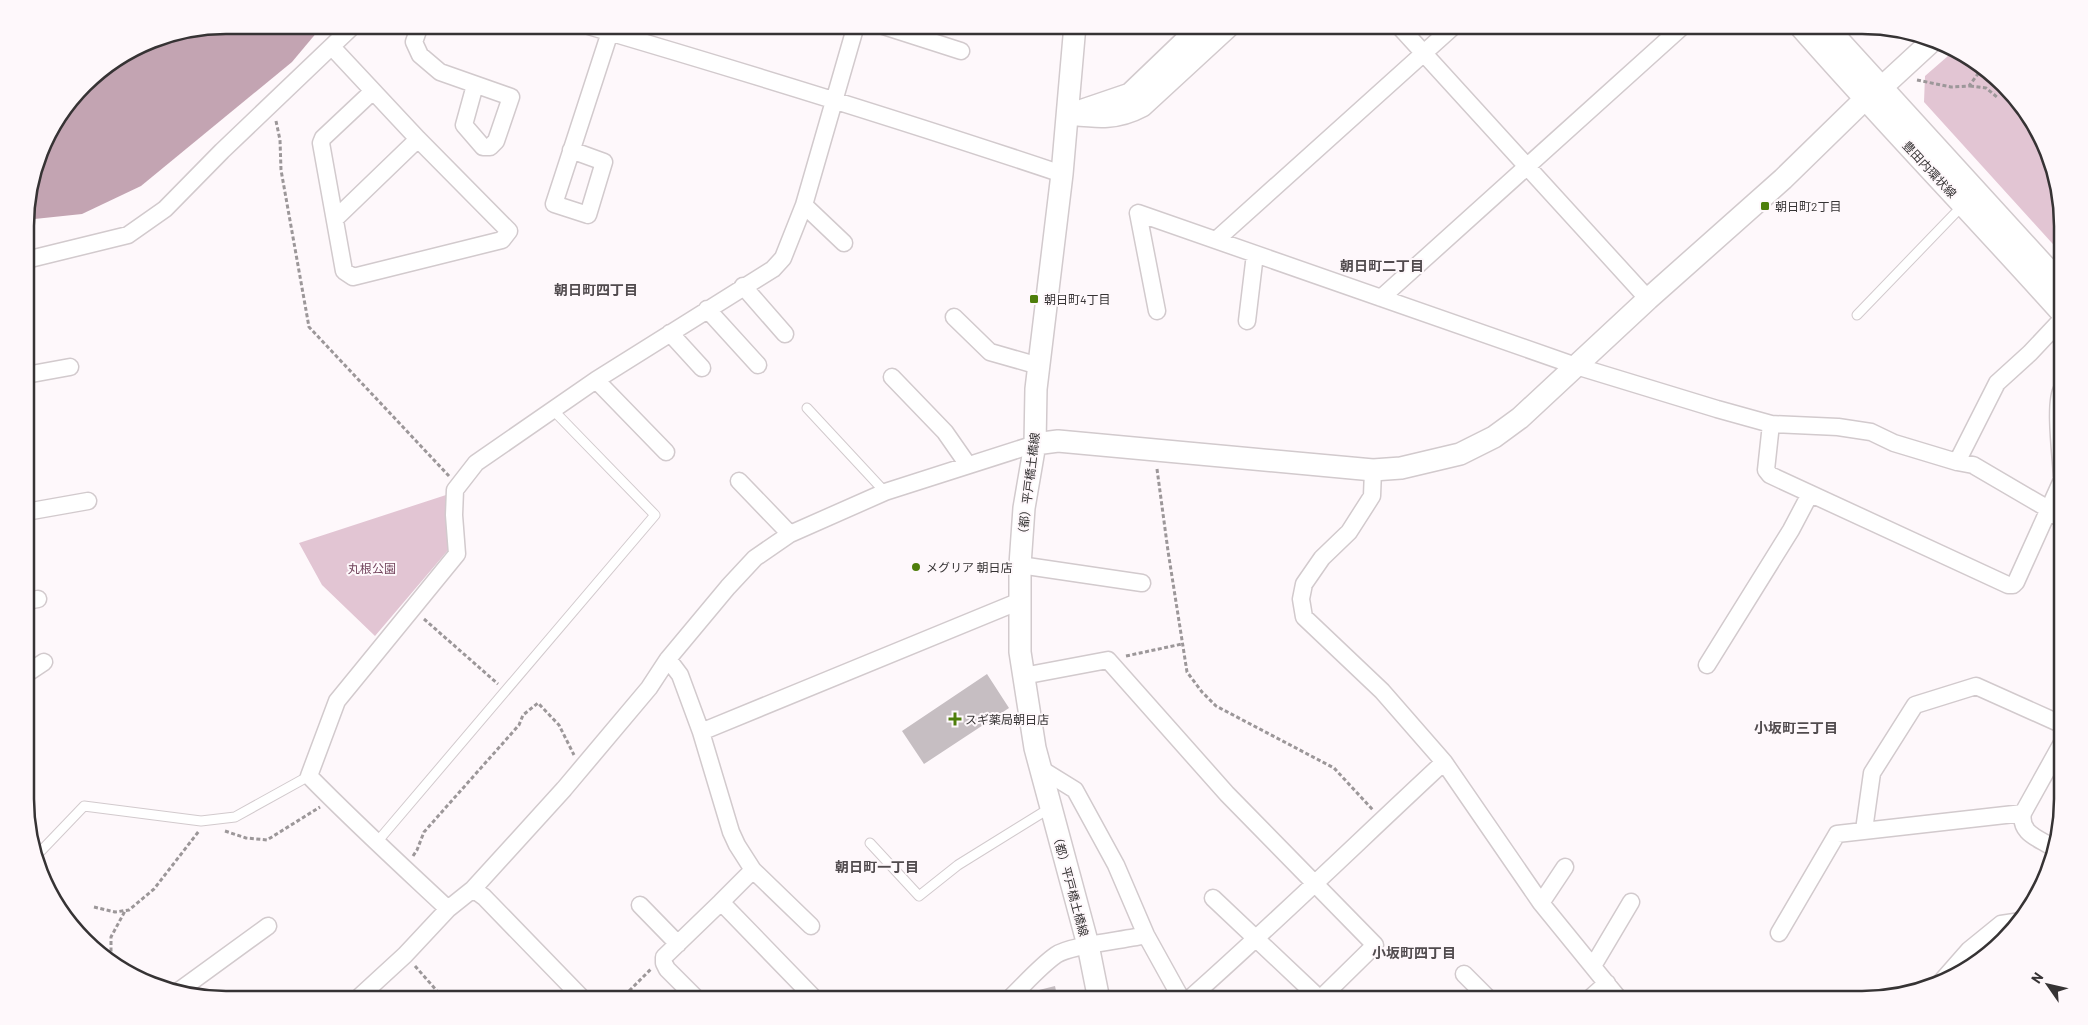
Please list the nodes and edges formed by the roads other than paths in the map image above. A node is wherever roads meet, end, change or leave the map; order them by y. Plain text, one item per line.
1 (345, 34) edge
2 (417, 34) edge
3 (609, 34) edge
4 (617, 34) edge
5 (853, 34) edge
6 (908, 34) edge
7 (1074, 34) edge
8 (1193, 34) edge
9 (1220, 34) edge
10 (1407, 34) edge
11 (1445, 34) edge
12 (1674, 34) edge
13 (1811, 34) edge
14 (1833, 34) edge
15 (1927, 45) edge
16 (332, 47) junction
17 (962, 51) dead end
18 (1425, 53) junction
19 (475, 84) dead end
20 (1880, 87) junction
21 (372, 91) junction
22 (833, 102) junction
23 (1068, 114) junction
24 (418, 139) junction
25 (571, 150) dead end
26 (1526, 165) junction
27 (1062, 174) junction
28 (1964, 204) junction
29 (804, 205) junction
30 (335, 219) junction
31 (1216, 240) junction
32 (844, 243) dead end
33 (1254, 254) junction
34 (34, 258) edge
35 (2054, 276) edge
36 (743, 286) junction
37 (1381, 298) junction
38 (1648, 299) junction
39 (2054, 304) edge
40 (707, 309) junction
41 (1156, 311) dead end
42 (1857, 316) dead end
43 (954, 317) dead end
44 (1247, 320) dead end
45 (2054, 328) edge
46 (670, 333) junction
47 (785, 334) dead end
48 (758, 365) dead end
49 (1039, 366) junction
50 (1576, 366) junction
51 (70, 367) dead end
52 (702, 368) dead end
53 (34, 374) edge
54 (892, 377) dead end
55 (596, 380) junction
56 (807, 408) dead end
57 (553, 410) junction
58 (1771, 424) junction
59 (1035, 444) junction
60 (666, 452) dead end
61 (1957, 462) junction
62 (968, 465) junction
63 (1373, 470) junction
64 (739, 481) dead end
65 (885, 492) junction
66 (1810, 494) junction
67 (88, 501) dead end
68 (34, 511) edge
69 (2054, 514) edge
70 (2054, 518) edge
71 (790, 534) junction
72 (1020, 565) junction
73 (1142, 583) dead end
74 (1020, 601) junction
75 (668, 659) junction
76 (44, 662) dead end
77 (1707, 665) dead end
78 (34, 669) edge
79 (1023, 676) junction
80 (2054, 722) edge
81 (701, 732) junction
82 (2054, 757) edge
83 (1444, 762) junction
84 (1041, 769) junction
85 (308, 776) junction
86 (1051, 808) junction
87 (2023, 813) junction
88 (1864, 830) junction
89 (377, 842) junction
90 (870, 843) dead end
91 (2049, 845) edge
92 (41, 851) edge
93 (1565, 867) dead end
94 (754, 870) junction
95 (1313, 883) junction
96 (473, 889) junction
97 (1213, 898) dead end
98 (721, 902) junction
99 (1631, 902) dead end
100 (1541, 903) junction
101 (640, 905) dead end
102 (448, 909) junction
103 (2010, 922) edge
104 (268, 926) dead end
105 (811, 926) dead end
106 (1779, 933) dead end
107 (1146, 934) junction
108 (1256, 940) junction
109 (678, 944) junction
110 (1088, 946) junction
111 (1593, 966) junction
112 (1956, 967) edge
113 (1464, 974) dead end
114 (1607, 983) junction
115 (184, 987) edge
116 (366, 991) edge
117 (575, 991) edge
118 (689, 991) edge
119 (807, 991) edge
120 (1018, 991) edge
121 (1097, 991) edge
122 (1177, 991) edge
123 (1198, 991) edge
124 (1311, 991) edge
125 (1328, 991) edge
126 (1481, 991) edge
127 (1598, 991) edge
128 (1613, 991) edge

1 - 16 street
2 - 19 street
3 - 25 street
4 - 22 street
5 - 22 street
6 - 17 street
7 - 23 street, （都）平戸橋土橋線
8 - 23 street
9 - 23 street
10 - 18 street
11 - 18 street
12 - 26 street
13 - 20 street, 豊田内環状線
14 - 20 street, 豊田内環状線
15 - 20 street
16 - 21 street
16 - 34 street
18 - 26 street
18 - 31 street
20 - 28 street, 豊田内環状線
20 - 35 street, 豊田内環状線
20 - 38 street
21 - 24 street
21 - 30 street
22 - 27 street
22 - 29 street
23 - 27 street, （都）平戸橋土橋線
24 - 30 street
24 - 30 street
26 - 37 street
26 - 38 street
27 - 49 street, （都）平戸橋土橋線
28 - 39 street, 豊田内環状線
28 - 42 lane
29 - 32 street
29 - 36 street
31 - 33 street
31 - 41 street
33 - 37 street
33 - 44 street
36 - 40 street
36 - 47 street
37 - 50 street
38 - 50 street
40 - 46 street
40 - 48 street
43 - 49 street
45 - 61 street
46 - 52 street
46 - 55 street
49 - 59 street, （都）平戸橋土橋線
50 - 58 street
50 - 63 street
51 - 53 street
54 - 62 street
55 - 57 street
55 - 60 street
56 - 65 lane
57 - 85 street
57 - 89 lane
58 - 61 street
58 - 66 street
59 - 62 street
59 - 63 street
59 - 72 street, （都）平戸橋土橋線
61 - 69 street
62 - 65 street
63 - 83 street
64 - 71 street
65 - 71 street
66 - 70 street
66 - 77 street
67 - 68 street
71 - 75 street
72 - 73 street
72 - 74 street, （都）平戸橋土橋線
74 - 79 street, （都）平戸橋土橋線
74 - 81 street
75 - 81 street
75 - 96 street
76 - 78 street
79 - 84 street, （都）平戸橋土橋線
79 - 95 street
80 - 88 street
81 - 94 street
82 - 87 street
83 - 95 street
83 - 100 street
84 - 86 street, （都）平戸橋土橋線
84 - 107 street
85 - 89 street
85 - 92 lane
86 - 90 lane
86 - 110 street, （都）平戸橋土橋線
87 - 88 street
87 - 91 street
88 - 106 street
89 - 102 street
93 - 100 street
94 - 98 street
94 - 105 street
95 - 108 street
95 - 125 street
96 - 102 street
96 - 117 street
97 - 108 street
98 - 109 street
98 - 119 street
99 - 111 street
100 - 111 street
101 - 109 street
102 - 116 street
103 - 112 street
104 - 115 street
107 - 110 street
107 - 122 street
108 - 123 street
108 - 124 street
109 - 118 street
110 - 120 street
110 - 121 street, （都）平戸橋土橋線
111 - 114 street
113 - 126 street
114 - 127 street
114 - 128 street

